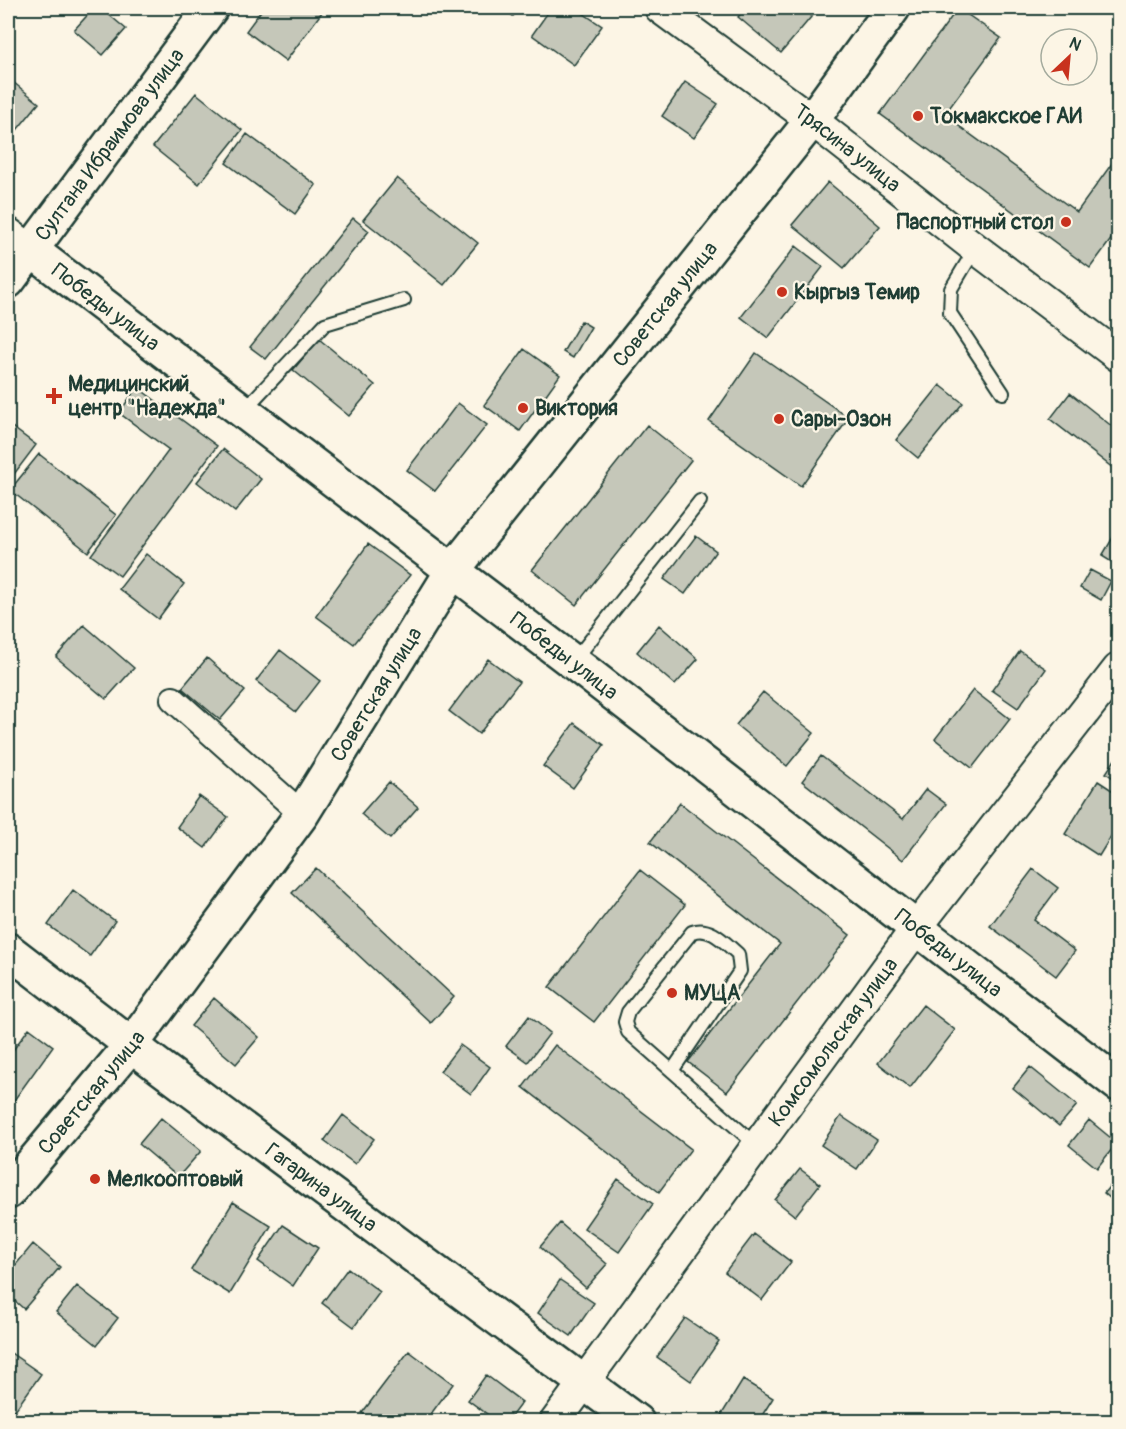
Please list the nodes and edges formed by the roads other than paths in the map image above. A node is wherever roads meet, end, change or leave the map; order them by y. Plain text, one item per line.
1 (211, 8) edge
2 (660, 8) edge
3 (893, 8) edge
4 (812, 120) junction
5 (19, 242) edge
6 (975, 248) junction
7 (8, 281) edge
8 (404, 300) dead end
9 (1119, 356) edge
10 (1003, 393) dead end
11 (242, 412) junction
12 (700, 501) dead end
13 (453, 570) junction
14 (573, 662) junction
15 (1119, 669) edge
16 (173, 699) dead end
17 (302, 814) junction
18 (917, 927) junction
19 (8, 950) edge
20 (132, 1044) junction
21 (672, 1071) junction
22 (1119, 1084) edge
23 (756, 1145) junction
24 (8, 1192) edge
25 (582, 1382) junction
26 (555, 1422) edge
27 (637, 1422) edge

1 - 5 main road, Султана Ибраимова улица
2 - 4 street, Трясина улица
3 - 4 main road, Советская улица
4 - 6 street, Трясина улица
4 - 13 main road, Советская улица
5 - 7 main road, Султана Ибраимова улица
5 - 11 main road, Победы улица
6 - 9 street, Трясина улица
6 - 10 lane
8 - 11 lane
11 - 13 main road, Победы улица
12 - 14 lane
13 - 14 main road, Победы улица
13 - 17 main road, Советская улица
14 - 18 main road, Победы улица
15 - 18 street, Комсомольская улица
16 - 17 street
17 - 20 main road, Советская улица
18 - 22 main road, Победы улица
18 - 23 street, Комсомольская улица
19 - 20 main road, Гагарина улица
20 - 24 main road, Советская улица
20 - 25 main road, Гагарина улица
21 - 21 lane
21 - 23 lane
23 - 25 street, Комсомольская улица
25 - 26 street, Комсомольская улица
25 - 27 main road, Гагарина улица

